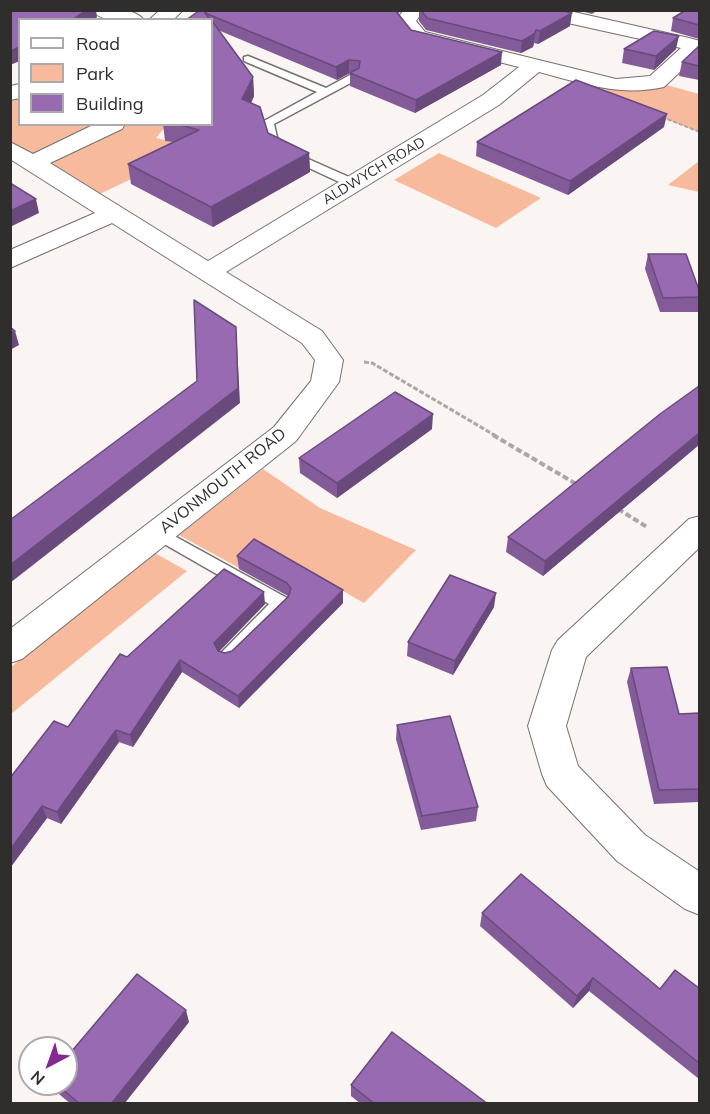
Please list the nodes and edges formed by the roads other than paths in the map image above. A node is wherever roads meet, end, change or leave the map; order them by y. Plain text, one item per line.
1 (101, 10) edge
2 (415, 10) edge
3 (536, 10) edge
4 (127, 18) edge
5 (697, 46) edge
6 (248, 59) dead end
7 (535, 65) junction
8 (354, 77) edge
9 (326, 92) junction
10 (108, 126) edge
11 (21, 156) edge
12 (354, 184) junction
13 (113, 214) junction
14 (10, 260) edge
15 (209, 272) junction
16 (158, 533) junction
17 (689, 536) edge
18 (10, 649) edge
19 (226, 657) edge
20 (699, 896) edge

1 - 4 street
2 - 7 street
3 - 5 street
5 - 7 street
6 - 9 lane
7 - 12 street, ALDWYCH ROAD
8 - 9 lane
9 - 12 lane
10 - 11 street
11 - 13 street
12 - 15 street, ALDWYCH ROAD
13 - 14 street
13 - 15 street
15 - 16 street, AVONMOUTH ROAD
16 - 18 street, AVONMOUTH ROAD
16 - 19 lane
17 - 20 street

